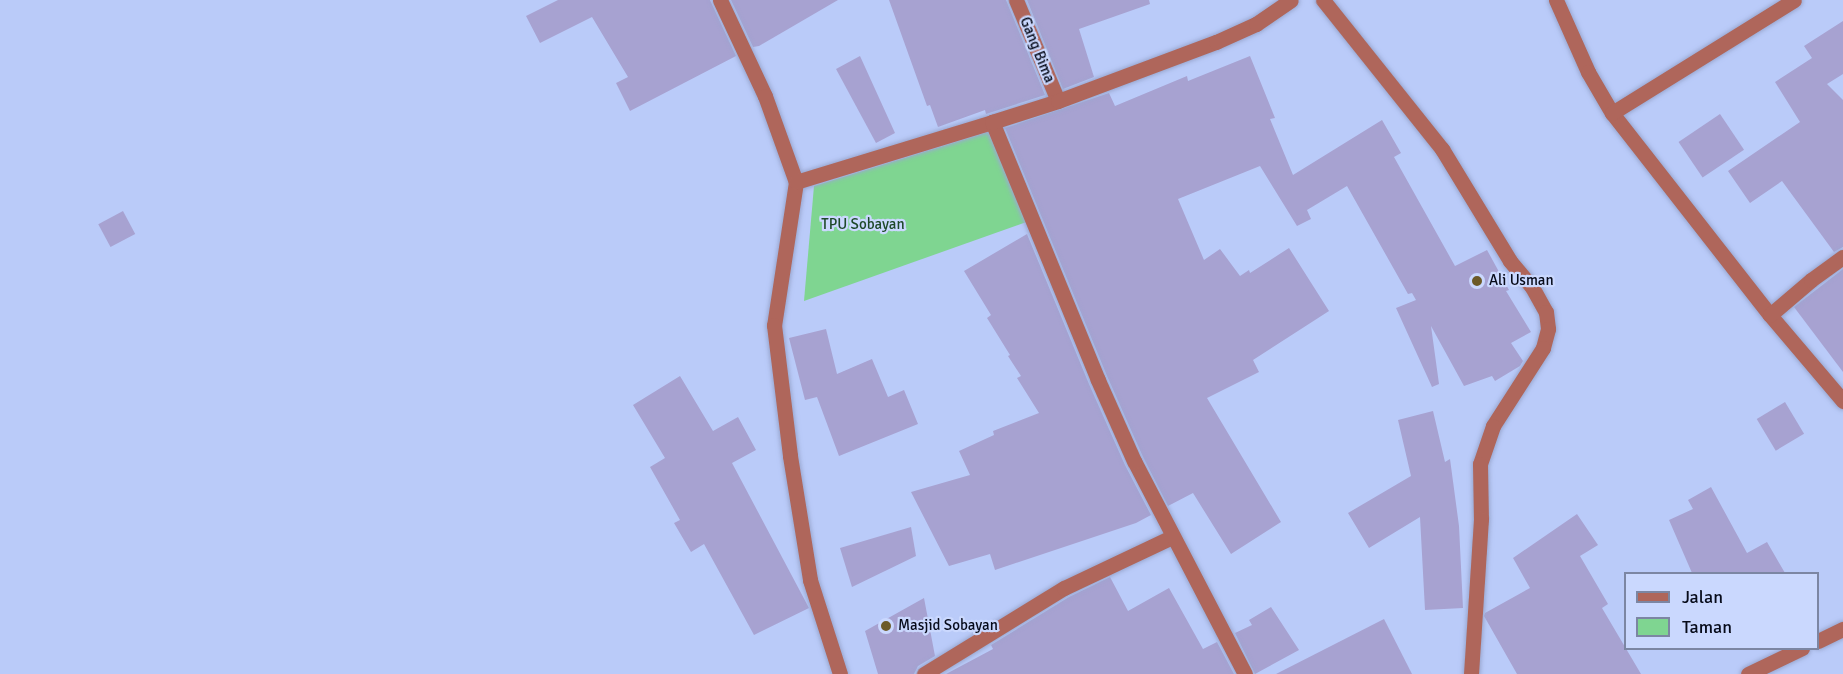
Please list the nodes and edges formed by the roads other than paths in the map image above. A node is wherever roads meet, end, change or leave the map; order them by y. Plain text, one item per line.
1 (720, 0) edge
2 (1016, 0) edge
3 (1291, 0) edge
4 (1323, 0) edge
5 (1556, 0) edge
6 (1794, 0) edge
7 (1058, 101) junction
8 (1612, 112) junction
9 (992, 122) junction
10 (796, 182) junction
11 (1843, 257) edge
12 (1770, 315) junction
13 (1843, 401) edge
14 (1172, 537) junction
15 (1843, 629) edge
16 (1819, 641) edge
17 (1798, 650) edge
18 (840, 674) edge
19 (924, 674) edge
20 (1245, 674) edge
21 (1471, 674) edge
22 (1748, 674) edge

1 - 10 street
2 - 7 street, Gang Bima
3 - 7 street
4 - 21 street
5 - 8 street
6 - 8 street
7 - 9 street
8 - 12 street
9 - 10 street
9 - 14 street
10 - 18 street
11 - 12 street
12 - 13 street
14 - 19 street
14 - 20 street
15 - 16 street
17 - 22 street

